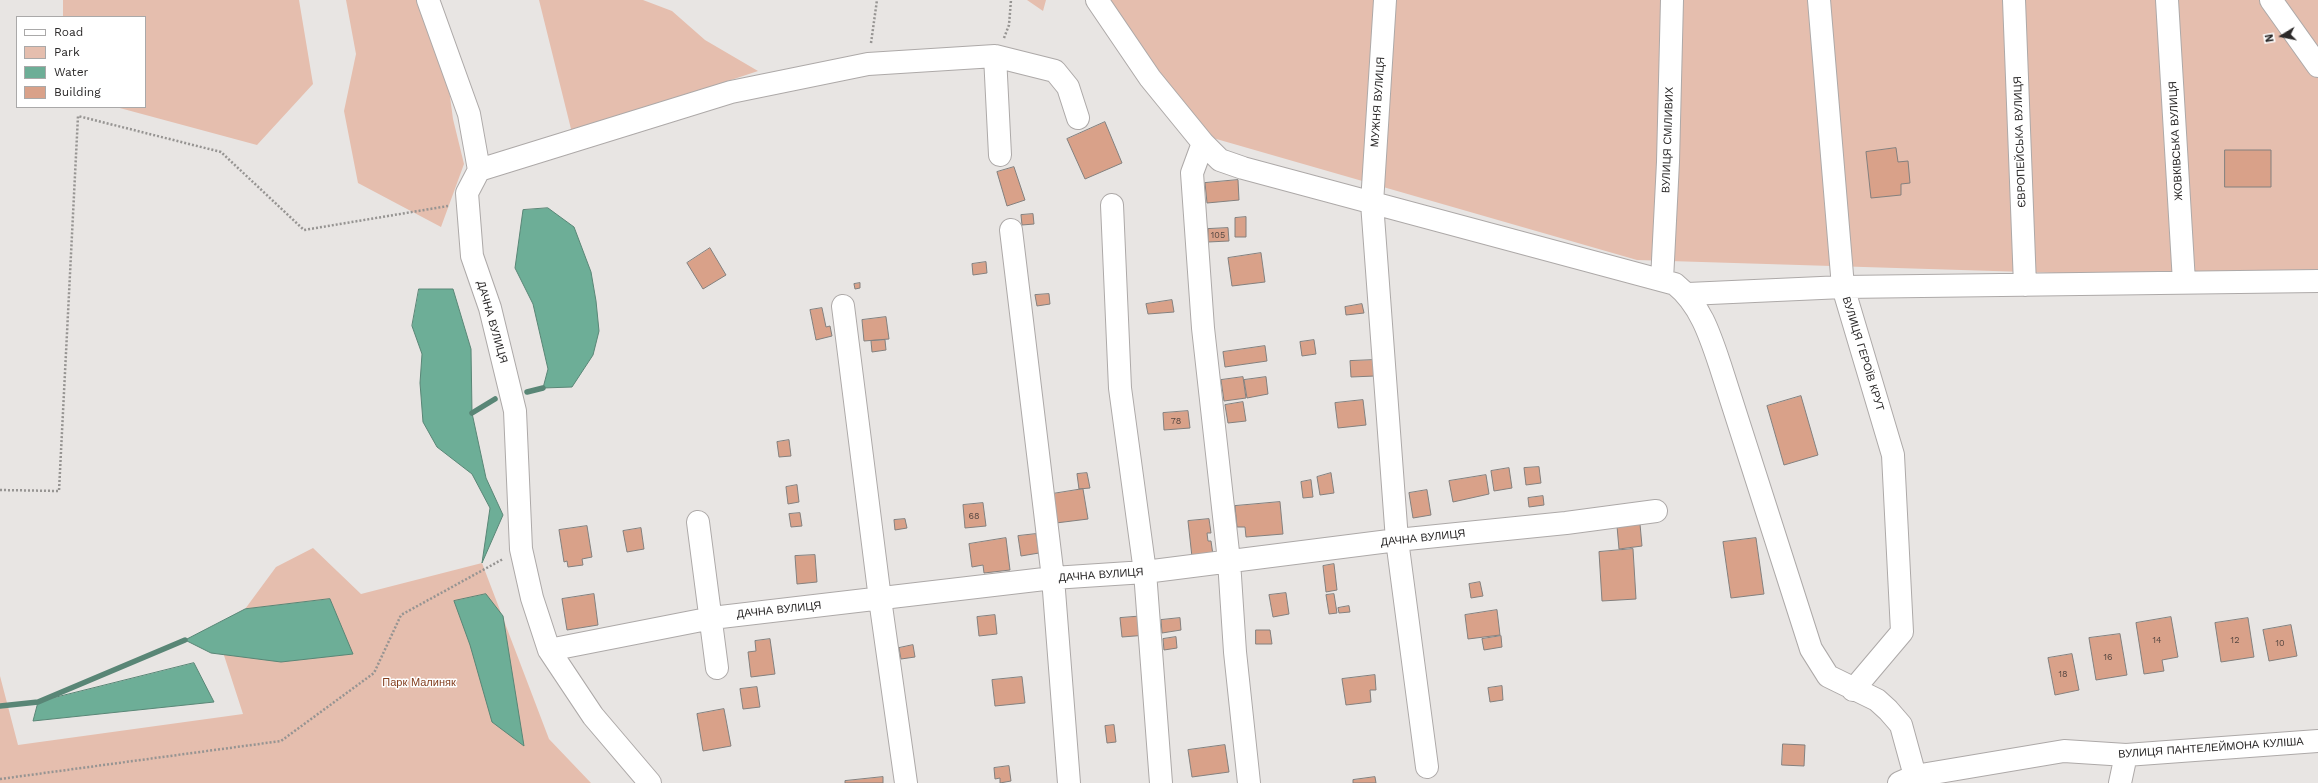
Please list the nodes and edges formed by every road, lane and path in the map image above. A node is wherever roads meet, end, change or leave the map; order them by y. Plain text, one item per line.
1 (428, 0) edge
2 (877, 0) edge
3 (1011, 0) edge
4 (1097, 0) edge
5 (1385, 0) edge
6 (1672, 0) edge
7 (1819, 0) edge
8 (2014, 0) edge
9 (2167, 0) edge
10 (2271, 0) edge
11 (995, 56) junction
12 (868, 64) junction
13 (2318, 66) edge
14 (1078, 118) dead end
15 (1203, 143) junction
16 (1000, 155) dead end
17 (479, 170) junction
18 (467, 203) junction
19 (1372, 203) junction
20 (1112, 205) dead end
21 (1011, 230) dead end
22 (1662, 280) junction
23 (2318, 281) edge
24 (2184, 282) junction
25 (2025, 285) junction
26 (1843, 287) junction
27 (1688, 294) junction
28 (843, 306) dead end
29 (0, 490) edge
30 (1656, 511) dead end
31 (698, 522) dead end
32 (1397, 540) junction
33 (521, 549) junction
34 (1229, 560) junction
35 (1145, 572) junction
36 (1053, 578) junction
37 (880, 599) junction
38 (712, 618) junction
39 (549, 650) junction
40 (717, 668) dead end
41 (1853, 690) junction
42 (2318, 741) edge
43 (2126, 755) junction
44 (1427, 767) dead end
45 (0, 779) edge
46 (1907, 779) edge
47 (650, 783) edge
48 (906, 783) edge
49 (1069, 783) edge
50 (1161, 783) edge
51 (1249, 783) edge
52 (2120, 783) edge

1 - 17 street
2 - 12 path
3 - 11 path
4 - 15 street
5 - 19 street, МУЖНЯ ВУЛИЦЯ
6 - 22 street, ВУЛИЦЯ СМІЛИВИХ
7 - 26 street, ВУЛИЦЯ ГЕРОЇВ КРУТ
8 - 25 street, ЄВРОПЕЙСЬКА ВУЛИЦЯ
9 - 24 street, ЖОВКІВСЬКА ВУЛИЦЯ
10 - 13 street
11 - 12 street
11 - 14 street
11 - 16 street
12 - 17 street
15 - 19 street
15 - 34 street
17 - 18 street, ДАЧНА ВУЛИЦЯ
18 - 29 path
18 - 33 street, ДАЧНА ВУЛИЦЯ
19 - 22 street
19 - 32 street, МУЖНЯ ВУЛИЦЯ
20 - 35 street
21 - 36 street
22 - 27 street
23 - 24 street
24 - 25 street
25 - 26 street
26 - 27 street
26 - 41 street, ВУЛИЦЯ ГЕРОЇВ КРУТ
27 - 41 street
28 - 37 street
30 - 32 street, ДАЧНА ВУЛИЦЯ
31 - 38 street
32 - 34 street, ДАЧНА ВУЛИЦЯ
32 - 44 street, МУЖНЯ ВУЛИЦЯ
33 - 39 street, ДАЧНА ВУЛИЦЯ
33 - 45 path
34 - 35 street, ДАЧНА ВУЛИЦЯ
34 - 51 street
35 - 36 street, ДАЧНА ВУЛИЦЯ
35 - 50 street
36 - 37 street, ДАЧНА ВУЛИЦЯ
36 - 49 street
37 - 38 street, ДАЧНА ВУЛИЦЯ
37 - 48 street
38 - 39 street, ДАЧНА ВУЛИЦЯ
38 - 40 street
39 - 47 street, ДАЧНА ВУЛИЦЯ
41 - 46 street
42 - 43 street, ВУЛИЦЯ ПАНТЕЛЕЙМОНА КУЛІША
43 - 46 street, ВУЛИЦЯ ПАНТЕЛЕЙМОНА КУЛІША
43 - 52 street

